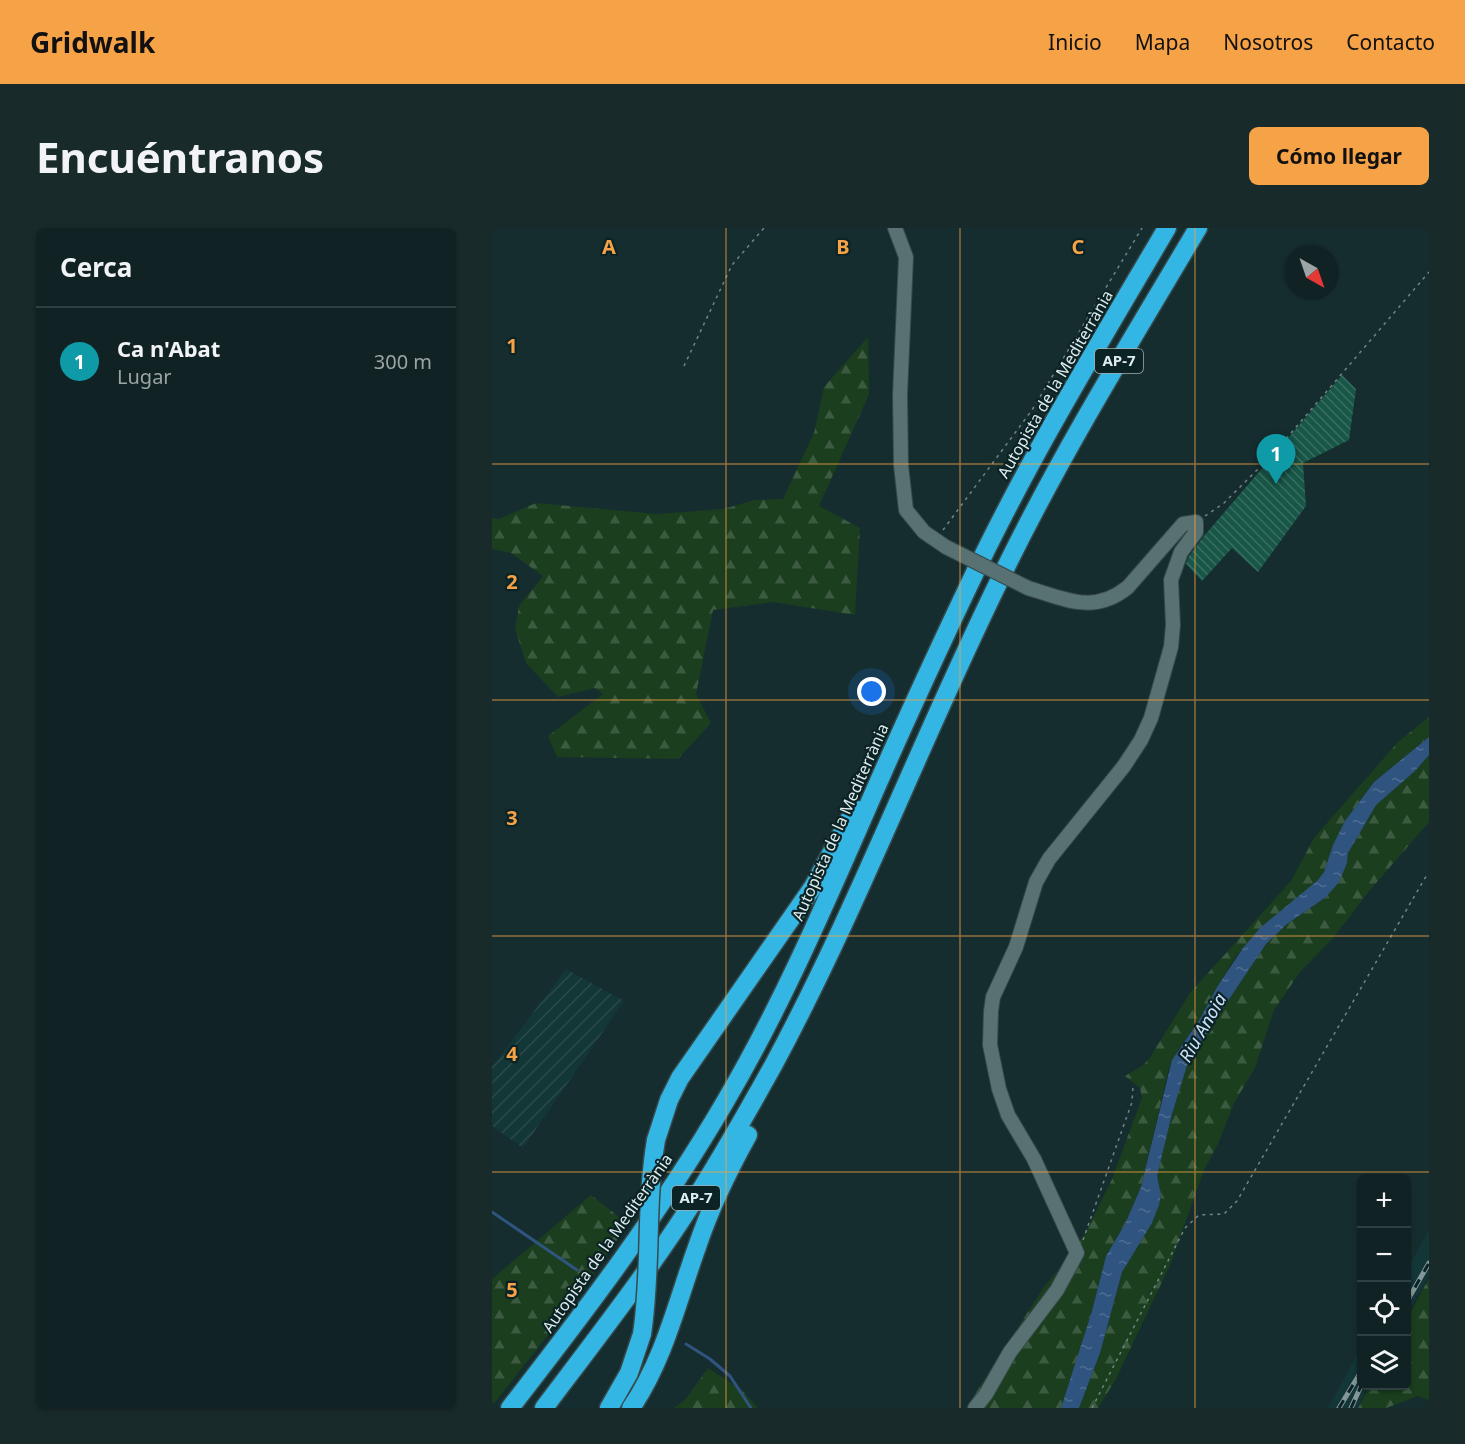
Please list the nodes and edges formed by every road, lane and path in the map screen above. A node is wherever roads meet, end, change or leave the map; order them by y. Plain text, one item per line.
1 (764, 228) edge
2 (895, 228) edge
3 (1142, 228) edge
4 (1167, 228) edge
5 (1198, 228) edge
6 (1429, 272) edge
7 (684, 366) dead end
8 (1196, 522) junction
9 (940, 543) junction
10 (916, 697) junction
11 (1429, 874) edge
12 (821, 971) junction
13 (1133, 1087) dead end
14 (1077, 1253) junction
15 (510, 1408) edge
16 (544, 1408) edge
17 (609, 1408) edge
18 (631, 1408) edge
19 (975, 1408) edge
20 (1092, 1408) edge

1 - 7 path
2 - 9 lane
3 - 9 path
4 - 10 highway, Autopista de la Mediterrània / AP-7
5 - 12 highway, AP-7
6 - 8 path
8 - 9 lane, bridge
8 - 14 lane
10 - 15 highway, Autopista de la Mediterrània / AP-7
10 - 17 highway, bridge
11 - 20 path
12 - 16 highway, AP-7
12 - 18 highway
13 - 14 path
14 - 19 lane

